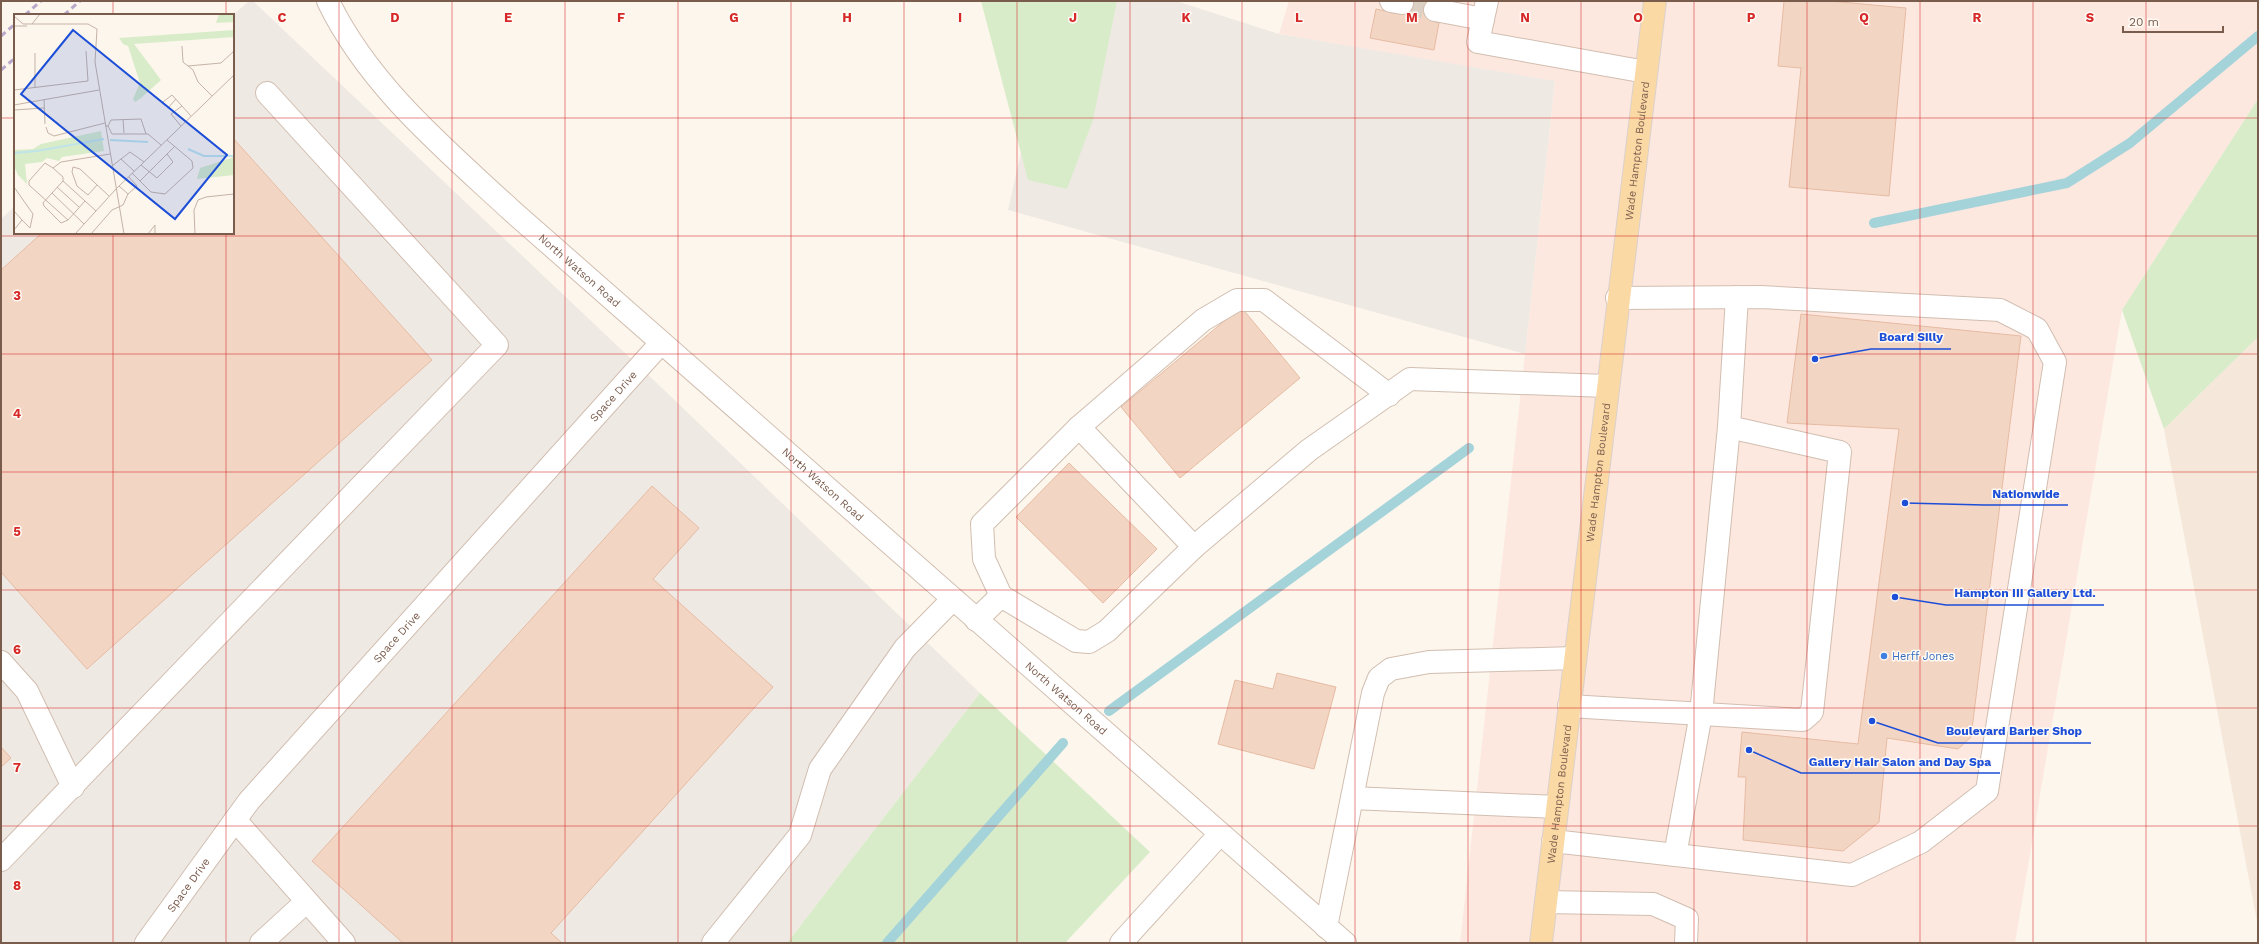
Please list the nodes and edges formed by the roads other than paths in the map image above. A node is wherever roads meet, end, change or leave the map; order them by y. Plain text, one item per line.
1 (328, 1) edge
2 (1655, 1) edge
3 (1435, 10) tunnel mouth
4 (1485, 10) edge
5 (1646, 72) junction
6 (267, 93) dead end
7 (1737, 297) junction
8 (1617, 298) junction
9 (661, 343) junction
10 (1607, 386) junction
11 (1389, 395) junction
12 (1080, 427) junction
13 (1729, 427) junction
14 (1194, 547) junction
15 (1001, 596) junction
16 (953, 599) junction
17 (976, 620) junction
18 (1575, 658) junction
19 (1, 662) edge
20 (1569, 706) junction
21 (1701, 714) junction
22 (73, 787) junction
23 (1352, 798) junction
24 (1557, 807) junction
25 (235, 820) junction
26 (1220, 834) junction
27 (1553, 841) junction
28 (1675, 855) junction
29 (1, 860) edge
30 (306, 902) junction
31 (1546, 902) junction
32 (1326, 927) junction
33 (146, 943) edge
34 (261, 943) edge
35 (344, 943) edge
36 (713, 943) edge
37 (1121, 943) edge
38 (1344, 943) edge
39 (1541, 943) edge
40 (1686, 943) edge

1 - 9 street, North Watson Road
2 - 5 main road, Wade Hampton Boulevard
3 - 4 street
4 - 5 street
5 - 8 main road, Wade Hampton Boulevard
6 - 22 street
7 - 8 street
7 - 13 street
7 - 28 street
8 - 10 main road, Wade Hampton Boulevard
9 - 16 street, North Watson Road
9 - 25 street, Space Drive
10 - 11 street
10 - 18 main road, Wade Hampton Boulevard
11 - 12 street
11 - 14 street
12 - 14 street
12 - 15 street
13 - 21 street
13 - 21 street
14 - 15 street
15 - 17 street
16 - 17 street, North Watson Road
16 - 36 street
17 - 26 street, North Watson Road
18 - 20 main road, Wade Hampton Boulevard
18 - 23 street
19 - 22 street
20 - 21 street
20 - 24 main road, Wade Hampton Boulevard
21 - 28 street
22 - 29 street
23 - 24 street
23 - 32 street
24 - 27 main road, Wade Hampton Boulevard
25 - 30 street
25 - 33 street, Space Drive
26 - 32 street, North Watson Road
26 - 37 street
27 - 28 street
27 - 31 main road, Wade Hampton Boulevard
30 - 34 street
30 - 35 street
31 - 39 main road, Wade Hampton Boulevard
31 - 40 street
32 - 38 street, North Watson Road

